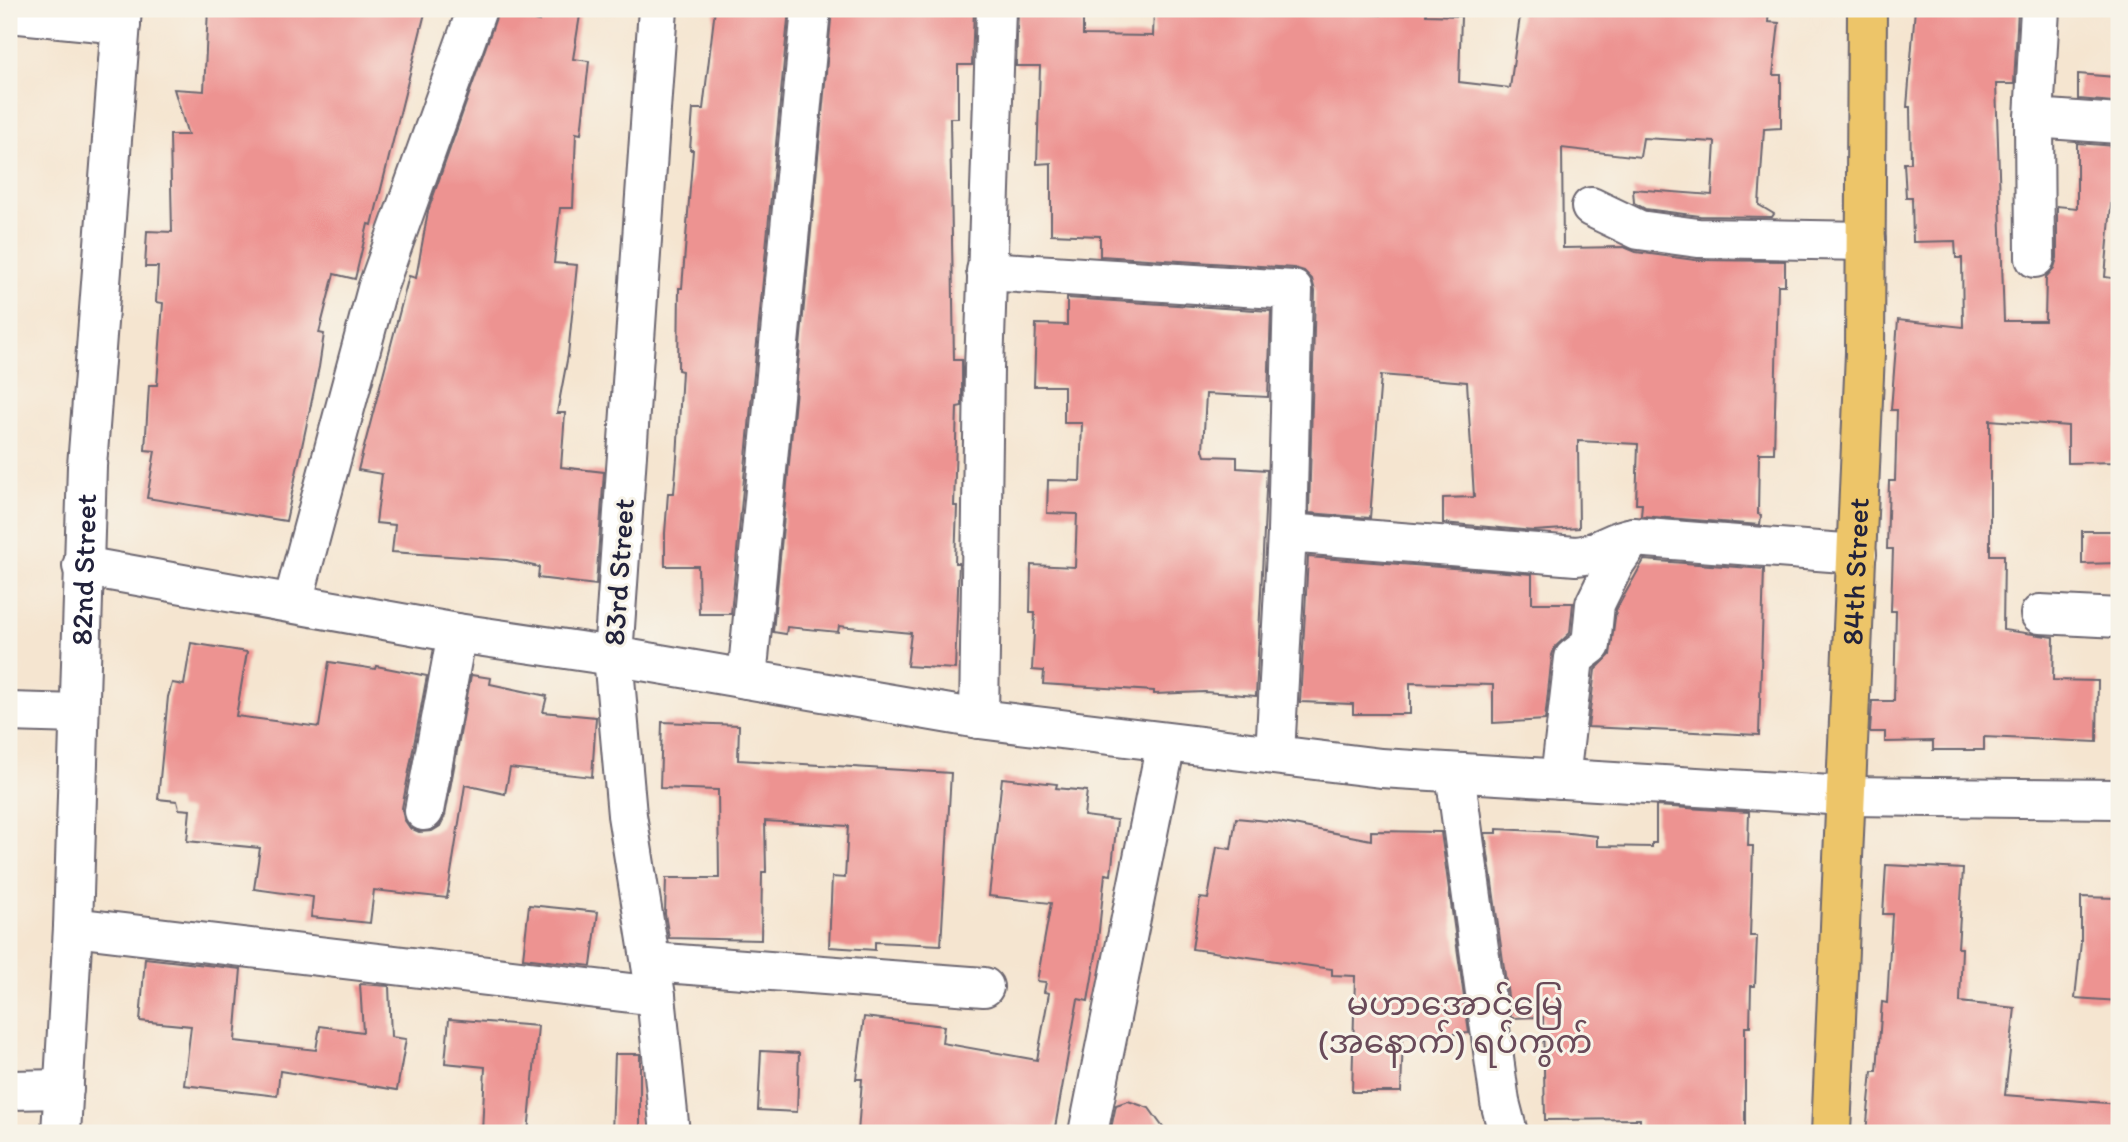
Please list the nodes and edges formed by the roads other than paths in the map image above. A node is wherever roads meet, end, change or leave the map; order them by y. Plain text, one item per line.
1 (477, 9) edge
2 (658, 9) edge
3 (811, 9) edge
4 (996, 9) edge
5 (1867, 9) edge
6 (2040, 9) edge
7 (9, 13) edge
8 (122, 17) edge
9 (2034, 118) junction
10 (2119, 124) edge
11 (1591, 206) dead end
12 (1866, 240) junction
13 (2035, 258) dead end
14 (986, 271) junction
15 (1287, 533) junction
16 (1633, 537) junction
17 (1857, 554) junction
18 (82, 566) junction
19 (293, 602) junction
20 (2040, 614) dead end
21 (2119, 618) edge
22 (457, 633) junction
23 (612, 656) junction
24 (747, 679) junction
25 (9, 712) edge
26 (78, 714) junction
27 (979, 719) junction
28 (1166, 743) junction
29 (1275, 754) junction
30 (1455, 773) junction
31 (1560, 779) junction
32 (1847, 796) junction
33 (2119, 799) edge
34 (424, 811) dead end
35 (73, 927) junction
36 (654, 979) junction
37 (984, 987) dead end
38 (64, 1089) junction
39 (9, 1090) edge
40 (61, 1133) edge
41 (670, 1133) edge
42 (1088, 1133) edge
43 (1508, 1133) edge
44 (1831, 1133) edge

1 - 19 street
2 - 23 street, 83rd Street
3 - 24 street
4 - 14 street
5 - 12 main road, 84th Street
6 - 9 street
7 - 8 street
8 - 18 street, 82nd Street
9 - 10 street
9 - 13 street
11 - 12 street
12 - 17 main road, 84th Street
14 - 15 street
14 - 27 street
15 - 16 street
15 - 29 street
16 - 17 street
16 - 31 street
17 - 32 main road, 84th Street
18 - 19 street
18 - 26 street, 82nd Street
19 - 22 street
20 - 21 street
22 - 23 street
22 - 34 street
23 - 24 street
23 - 36 street, 83rd Street
24 - 27 street
25 - 26 street
26 - 35 street, 82nd Street
27 - 28 street
28 - 29 street
28 - 42 street
29 - 30 street
30 - 31 street
30 - 43 street
31 - 32 street
32 - 33 street
32 - 44 main road, 84th Street
35 - 36 street
35 - 38 street, 82nd Street
36 - 37 street
36 - 41 street, 83rd Street
38 - 39 street
38 - 40 street, 82nd Street

